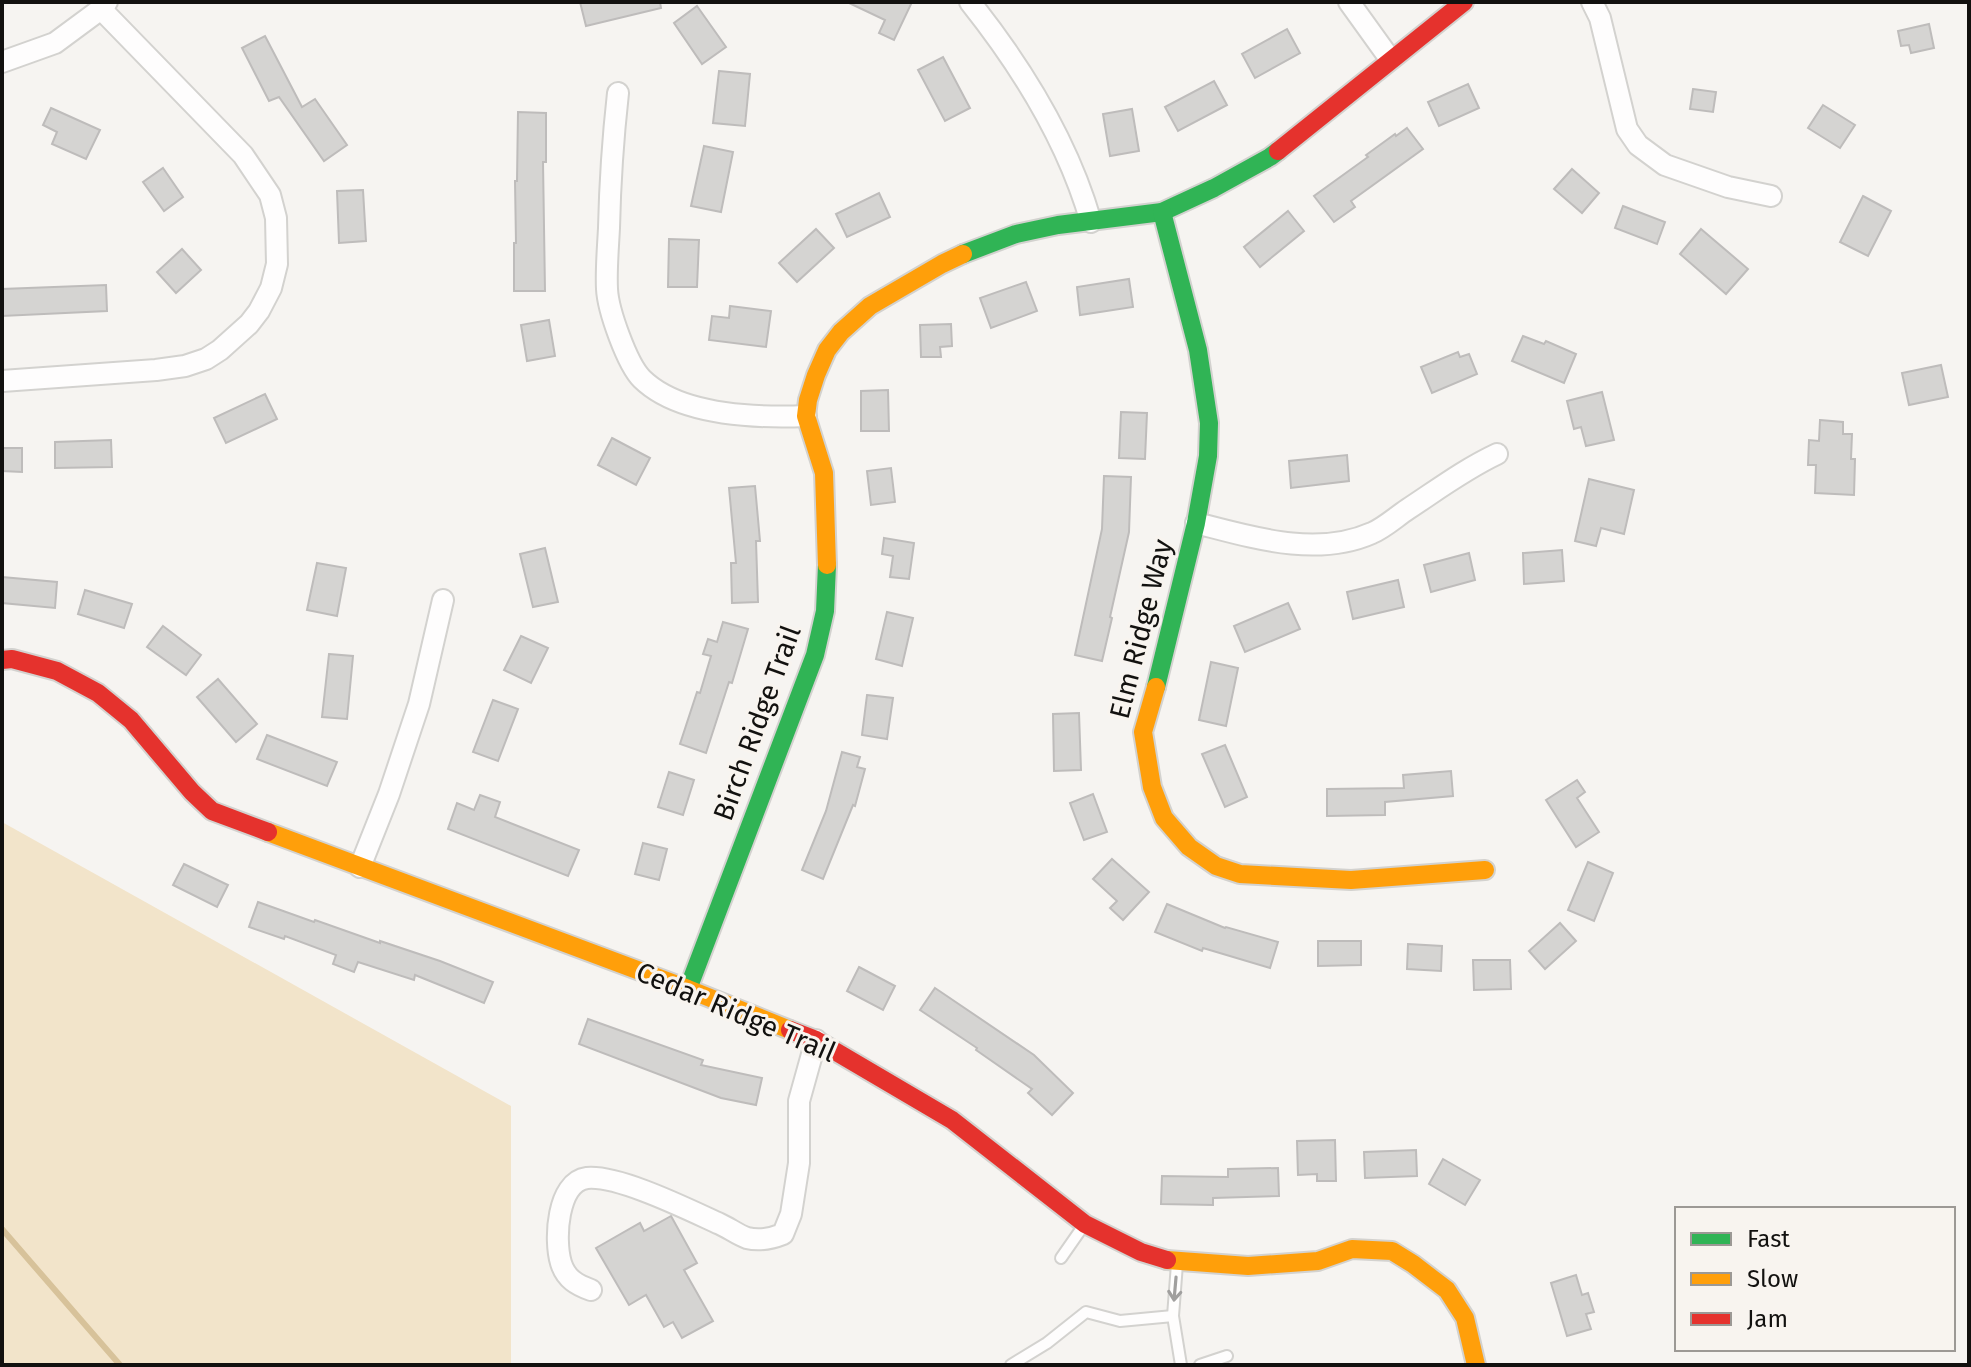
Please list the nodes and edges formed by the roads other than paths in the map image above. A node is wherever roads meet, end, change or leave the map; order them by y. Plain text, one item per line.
1 (970, 2) edge
2 (1349, 2) edge
3 (1464, 2) edge
4 (1592, 2) edge
5 (104, 6) edge
6 (1390, 59) junction
7 (2, 62) edge
8 (618, 93) dead end
9 (1771, 196) dead end
10 (1162, 212) junction
11 (1091, 222) junction
12 (2, 381) edge
13 (806, 416) junction
14 (1497, 454) dead end
15 (1196, 523) junction
16 (443, 600) dead end
17 (2, 660) edge
18 (360, 867) junction
19 (1485, 870) dead end
20 (688, 989) junction
21 (816, 1040) junction
22 (1085, 1224) junction
23 (1061, 1258) dead end
24 (1178, 1262) junction
25 (591, 1290) dead end
26 (1173, 1316) junction
27 (1227, 1356) dead end
28 (1011, 1365) edge
29 (1181, 1365) edge
30 (1200, 1365) edge
31 (1476, 1365) edge

1 - 11 street
2 - 6 street
3 - 6 street
4 - 9 street
5 - 7 street
5 - 12 street
6 - 10 street
8 - 13 street
10 - 11 street
10 - 15 street, Elm Ridge Way
11 - 13 street
13 - 20 street, Birch Ridge Trail
14 - 15 street
15 - 19 street, Elm Ridge Way
16 - 18 street
17 - 18 street, Cedar Ridge Trail
18 - 20 street, Cedar Ridge Trail
20 - 21 street, Cedar Ridge Trail
21 - 22 street, Cedar Ridge Trail
21 - 25 street
22 - 23 lane
22 - 24 street, Cedar Ridge Trail
24 -> 26 lane
24 - 31 street, Cedar Ridge Trail
26 - 28 lane
26 - 29 lane
27 - 30 lane

